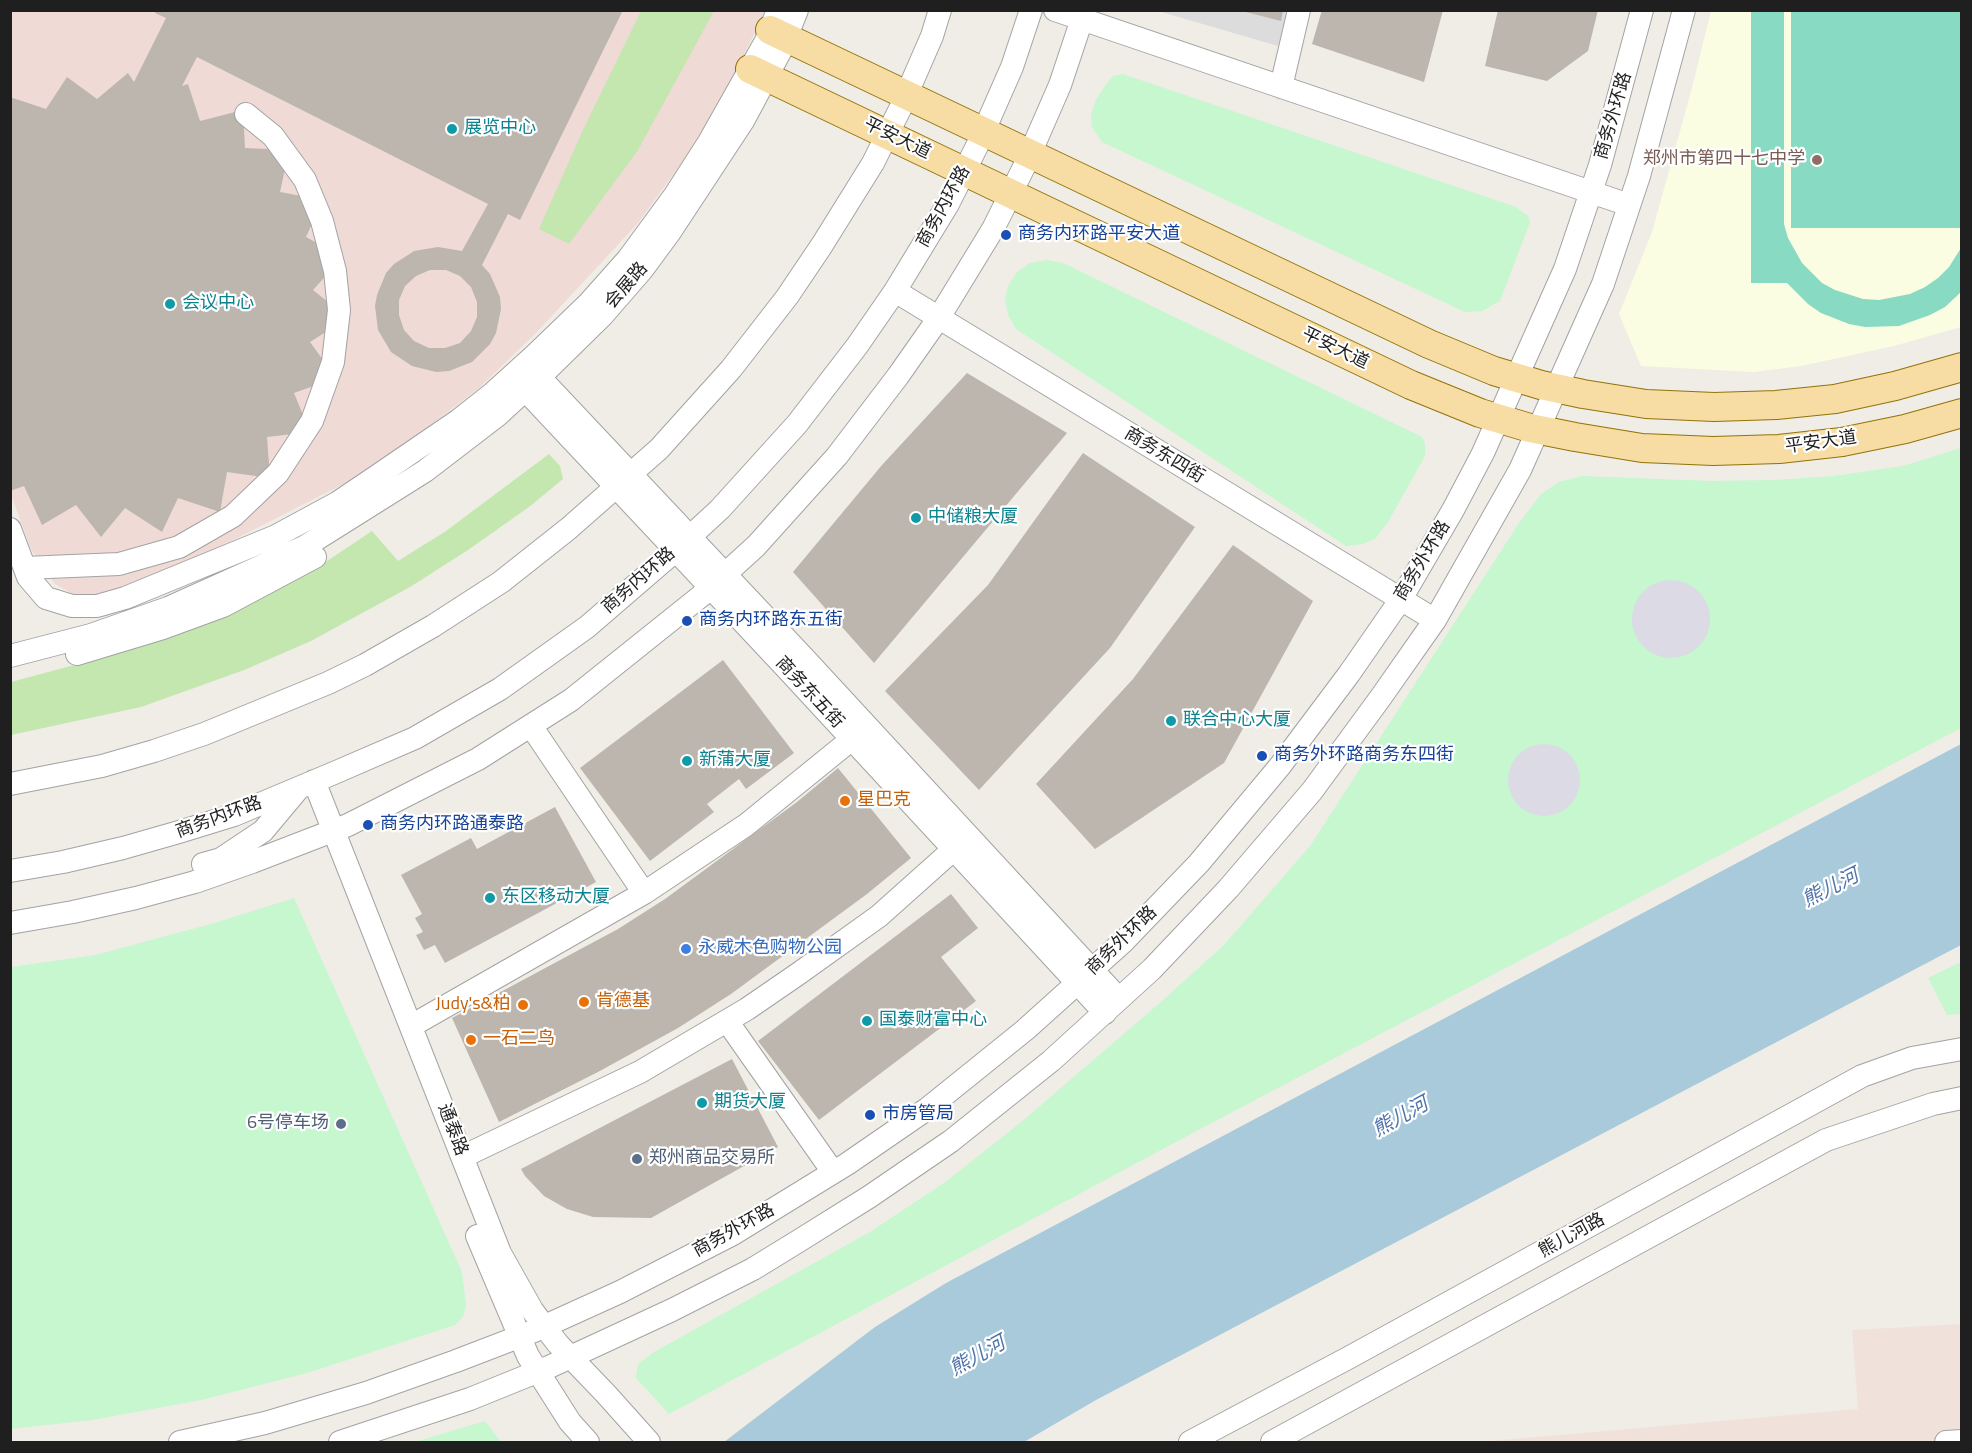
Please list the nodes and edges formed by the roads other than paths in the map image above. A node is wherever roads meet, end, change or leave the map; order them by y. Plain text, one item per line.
1 (797, 10) edge
2 (940, 10) edge
3 (1031, 10) edge
4 (1054, 10) edge
5 (1299, 10) edge
6 (1642, 10) edge
7 (1684, 10) edge
8 (1084, 15) edge
9 (778, 26) edge
10 (758, 73) junction
11 (1281, 87) junction
12 (906, 96) junction
13 (246, 114) dead end
14 (983, 132) junction
15 (887, 134) junction
16 (1030, 154) junction
17 (964, 171) junction
18 (1592, 192) junction
19 (1011, 194) junction
20 (1629, 205) junction
21 (895, 291) junction
22 (938, 319) junction
23 (1962, 367) edge
24 (526, 376) junction
25 (1517, 378) junction
26 (1556, 388) junction
27 (1962, 413) edge
28 (1498, 418) junction
29 (1537, 429) junction
30 (624, 481) junction
31 (383, 500) junction
32 (10, 529) edge
33 (683, 544) junction
34 (25, 568) junction
35 (718, 581) junction
36 (1401, 599) junction
37 (1434, 620) junction
38 (10, 656) edge
39 (10, 672) edge
40 (531, 726) junction
41 (852, 739) junction
42 (10, 784) edge
43 (307, 784) junction
44 (327, 834) junction
45 (954, 849) junction
46 (10, 871) edge
47 (644, 893) junction
48 (11, 920) edge
49 (1085, 977) junction
50 (1112, 1006) junction
51 (727, 1021) junction
52 (411, 1026) junction
53 (1962, 1049) edge
54 (1962, 1098) edge
55 (462, 1157) junction
56 (833, 1172) junction
57 (544, 1326) junction
58 (520, 1336) junction
59 (571, 1358) junction
60 (538, 1372) junction
61 (1962, 1441) edge
62 (180, 1443) edge
63 (340, 1443) edge
64 (588, 1443) edge
65 (649, 1443) edge
66 (1190, 1443) edge
67 (1272, 1443) edge
68 (1946, 1443) edge

1 - 9 street, 会展路
2 - 12 street
3 - 14 street, 商务内环路
4 - 8 street
5 - 11 street
6 - 18 street, 商务外环路
7 - 20 street
8 - 11 street
8 - 16 street
9 - 10 street, 会展路
9 - 12 main road
10 - 15 main road, 平安大道
10 - 24 street, 会展路
11 - 18 street
12 - 14 main road
12 - 15 street
13 - 34 street
14 - 16 main road
14 - 17 street, 商务内环路
15 - 17 main road, 平安大道
15 - 30 street
16 - 19 street
16 - 25 main road
17 - 19 main road, 平安大道
17 - 21 street, 商务内环路
18 - 20 street
18 - 25 street, 商务外环路
19 - 22 street
19 - 28 main road, 平安大道
20 - 26 street
21 - 22 street, 商务东四街
21 - 33 street, 商务内环路
22 - 35 street
22 - 36 street, 商务东四街
23 - 26 main road
24 - 30 street, 商务东五街
24 - 31 street, 会展路
24 - 34 street
25 - 26 main road
25 - 28 street, 商务外环路
26 - 29 street
27 - 29 main road, 平安大道
28 - 29 main road, 平安大道
28 - 36 street, 商务外环路
29 - 37 street
30 - 33 street, 商务东五街
30 - 42 street
31 - 38 street
31 - 39 street
32 - 34 street
33 - 35 street, 商务东五街
33 - 43 street, 商务内环路
35 - 40 street
35 - 41 street, 商务东五街
35 - 49 street, 商务东五街
36 - 37 street, 商务东四街
36 - 49 street, 商务外环路
37 - 50 street
40 - 44 street
40 - 47 street
41 - 45 street, 商务东五街
41 - 47 street
43 - 44 street, 通泰路
43 - 46 street, 商务内环路
43 - 48 street
44 - 48 street
44 - 52 street, 通泰路
44 - 58 street, 通泰路
45 - 49 street, 商务东五街
45 - 51 street
47 - 52 street
49 - 50 street, 商务东五街
49 - 56 street, 商务外环路
50 - 59 street
51 - 55 street
51 - 56 street
52 - 55 street, 通泰路
53 - 66 street, 熊儿河路
54 - 67 street, 熊儿河路
55 - 57 street, 通泰路
56 - 57 street, 商务外环路
57 - 58 street, 商务外环路
57 - 59 street, 通泰路
58 - 60 street, 通泰路
58 - 62 street, 商务外环路
59 - 60 street
59 - 65 street, 通泰路
60 - 63 street
60 - 64 street, 通泰路
61 - 68 street

